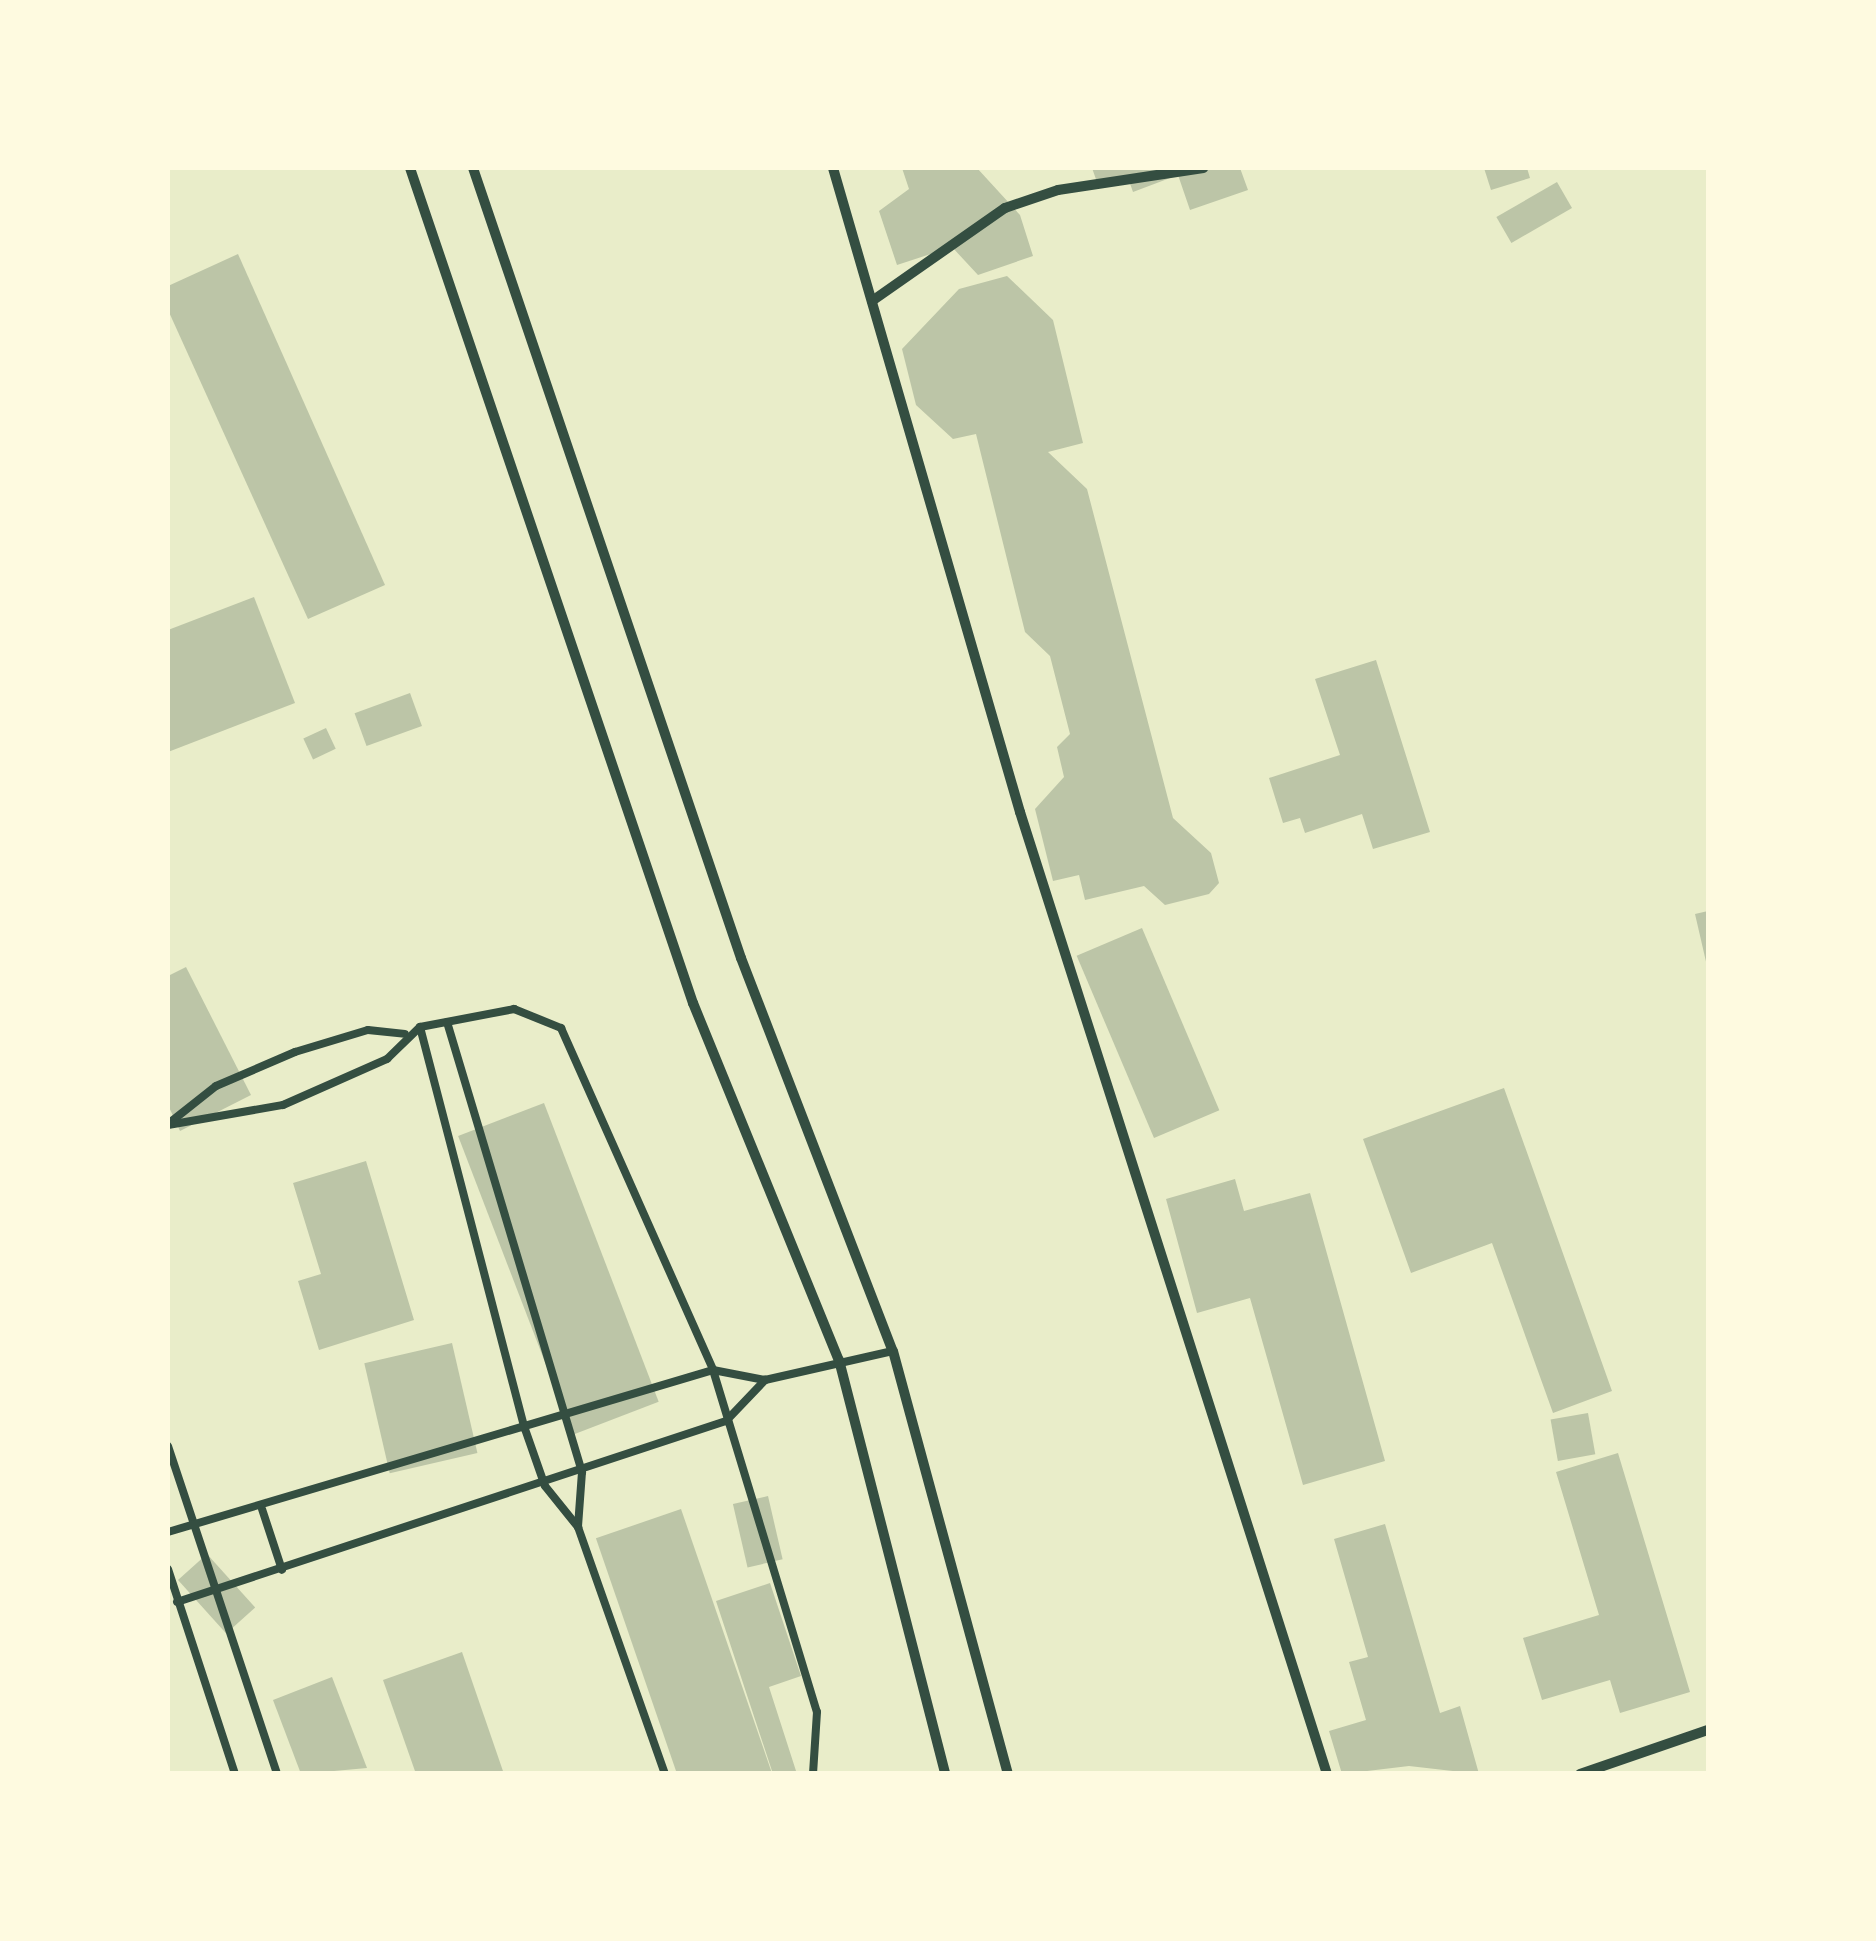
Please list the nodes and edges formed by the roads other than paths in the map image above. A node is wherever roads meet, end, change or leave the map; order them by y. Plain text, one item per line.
1 (410, 168) edge
2 (474, 168) edge
3 (834, 168) edge
4 (1203, 168) edge
5 (872, 302) junction
6 (447, 1022) junction
7 (420, 1028) junction
8 (405, 1034) junction
9 (168, 1124) edge
10 (892, 1351) junction
11 (839, 1360) junction
12 (713, 1370) junction
13 (764, 1380) junction
14 (564, 1417) junction
15 (726, 1421) junction
16 (526, 1429) junction
17 (168, 1446) edge
18 (582, 1472) junction
19 (544, 1486) junction
20 (262, 1508) junction
21 (191, 1525) junction
22 (578, 1527) junction
23 (168, 1532) edge
24 (168, 1569) edge
25 (282, 1570) junction
26 (211, 1592) junction
27 (178, 1602) junction
28 (1708, 1730) edge
29 (236, 1774) edge
30 (277, 1774) edge
31 (665, 1774) edge
32 (813, 1774) edge
33 (945, 1774) edge
34 (1008, 1774) edge
35 (1327, 1774) edge
36 (1580, 1774) edge

1 - 11 street
2 - 10 street
3 - 5 street
4 - 5 street
5 - 35 street
6 - 7 lane
6 - 12 lane
6 - 14 lane
7 - 8 lane
7 - 16 lane
8 - 9 lane
8 - 9 lane
10 - 11 lane
10 - 34 street
11 - 13 lane
11 - 33 street
12 - 13 lane
12 - 14 lane
12 - 15 lane
13 - 15 lane
14 - 16 lane
14 - 18 lane
15 - 18 lane
15 - 32 lane
16 - 19 lane
16 - 20 lane
17 - 21 lane
18 - 19 lane
18 - 22 lane
19 - 22 lane
19 - 25 lane
20 - 21 lane
20 - 25 lane
21 - 23 lane
21 - 26 lane
22 - 31 lane
24 - 27 lane
25 - 26 lane
26 - 27 lane
26 - 30 lane
27 - 29 lane
28 - 36 street

